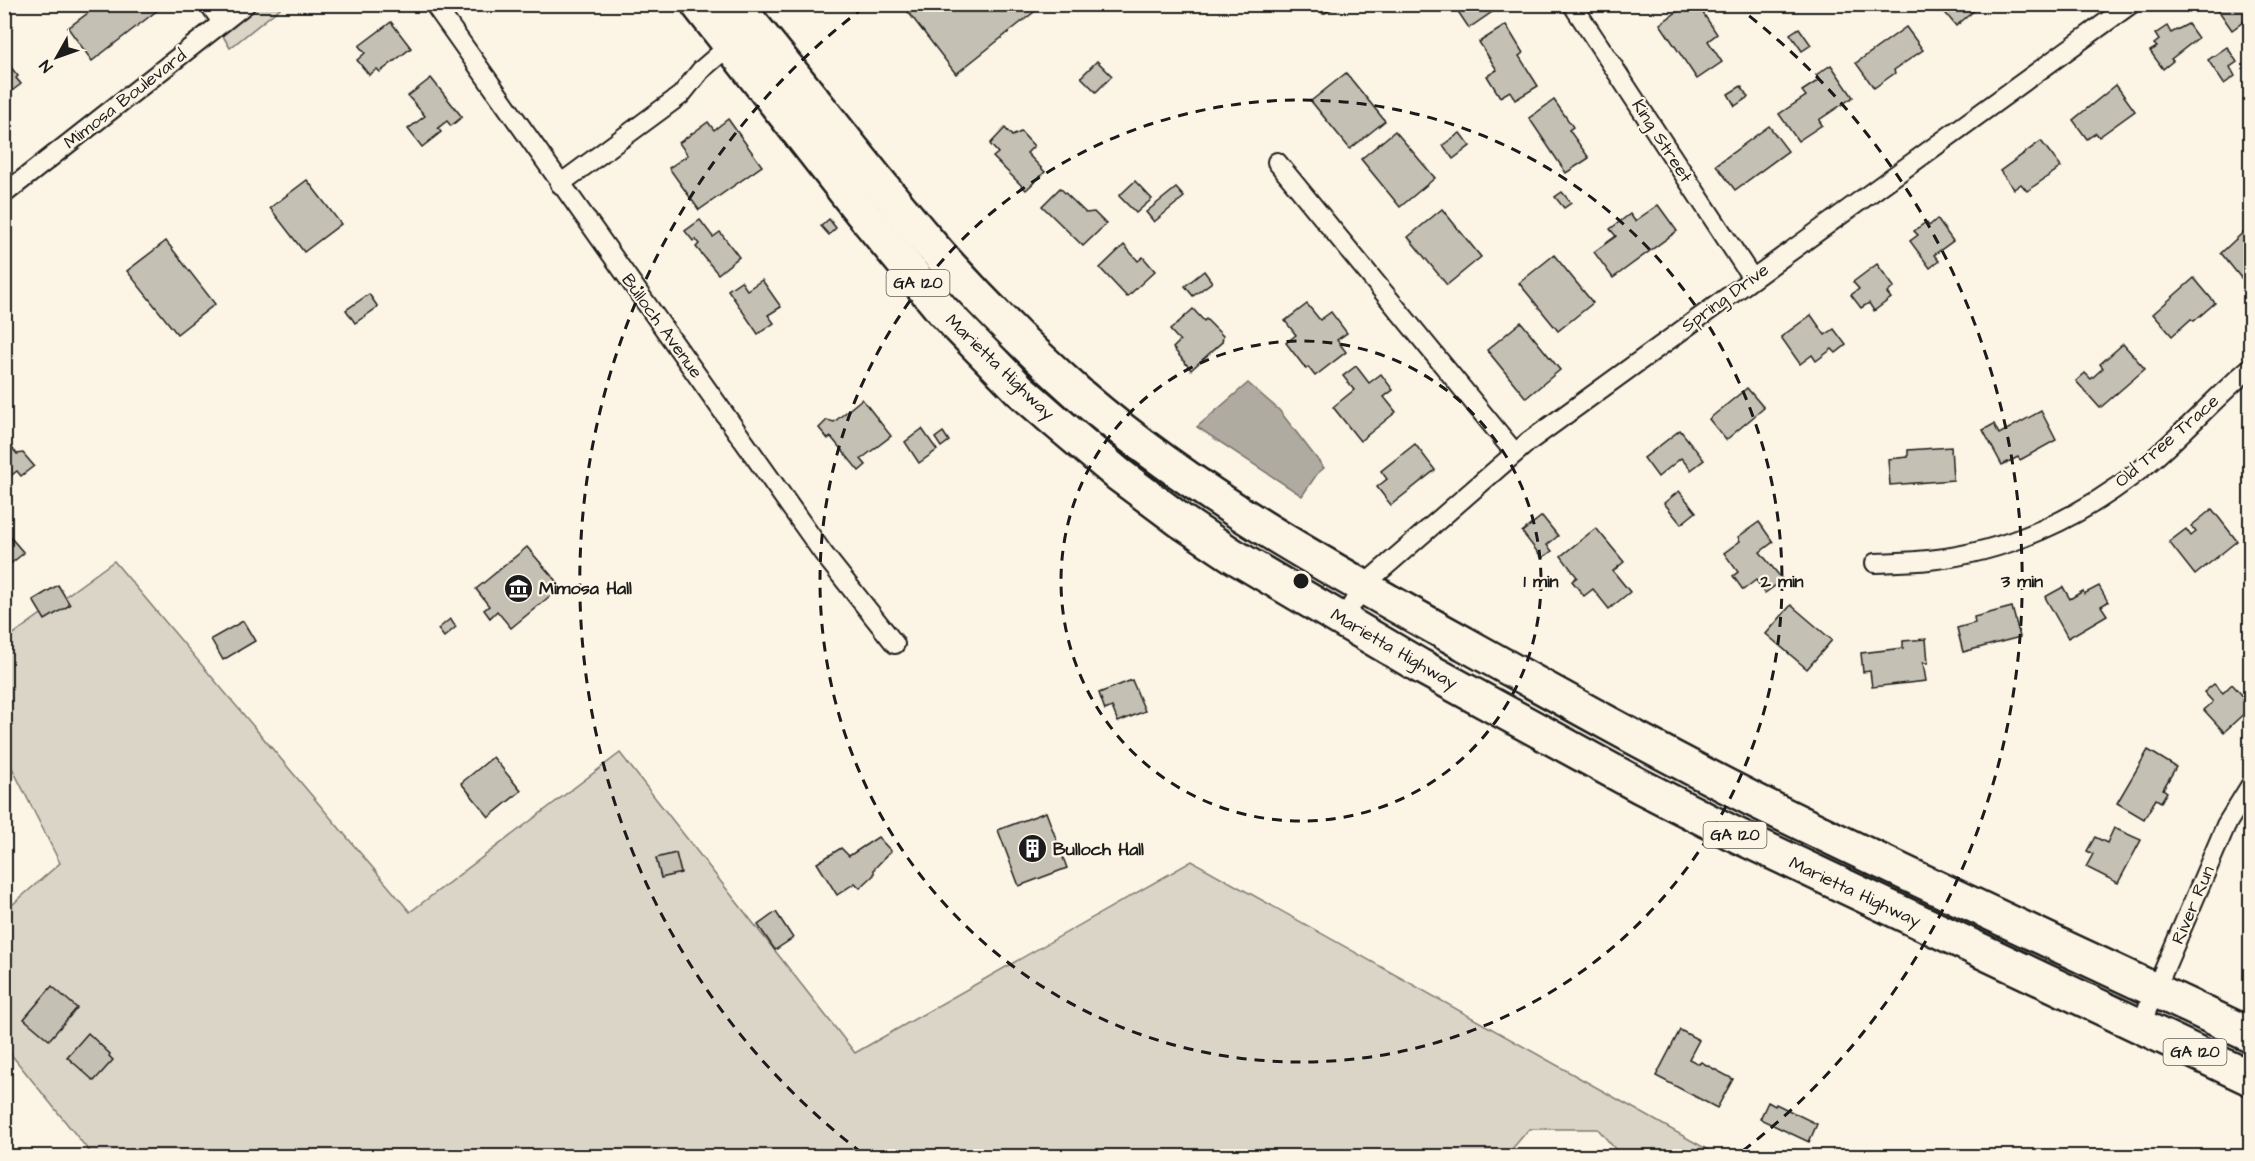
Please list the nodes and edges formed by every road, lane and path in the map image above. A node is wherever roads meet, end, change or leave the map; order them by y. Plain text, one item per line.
1 (209, 4) edge
2 (246, 4) edge
3 (434, 4) edge
4 (698, 4) edge
5 (735, 4) edge
6 (1572, 4) edge
7 (2131, 4) edge
8 (222, 22) junction
9 (730, 45) junction
10 (1277, 162) dead end
11 (561, 184) junction
12 (4, 194) edge
13 (1752, 278) junction
14 (2250, 368) edge
15 (1515, 453) junction
16 (1875, 563) dead end
17 (1363, 586) junction
18 (1343, 620) junction
19 (895, 644) dead end
20 (2250, 786) edge
21 (2156, 990) junction
22 (2140, 1026) junction
23 (2250, 1035) edge
24 (2250, 1078) edge

1 - 8 street
2 - 8 street, Mimosa Boulevard
3 - 11 street, Bulloch Avenue
4 - 9 highway, Marietta Highway / GA 120
5 - 17 highway, Marietta Highway / GA 120
6 - 13 street, King Street
7 - 13 street, Spring Drive
8 - 12 street, Mimosa Boulevard
9 - 11 street
9 - 18 highway, Marietta Highway / GA 120
10 - 15 street
11 - 19 street, Bulloch Avenue
13 - 15 street, Spring Drive
14 - 16 street, Old Tree Trace
15 - 17 street, Spring Drive
17 - 18 street, Spring Drive
17 - 21 highway, Marietta Highway / GA 120
18 - 22 highway, Marietta Highway / GA 120
20 - 21 street, River Run
21 - 22 street, River Run
21 - 23 highway, Marietta Highway / GA 120
22 - 24 highway, Marietta Highway / GA 120

